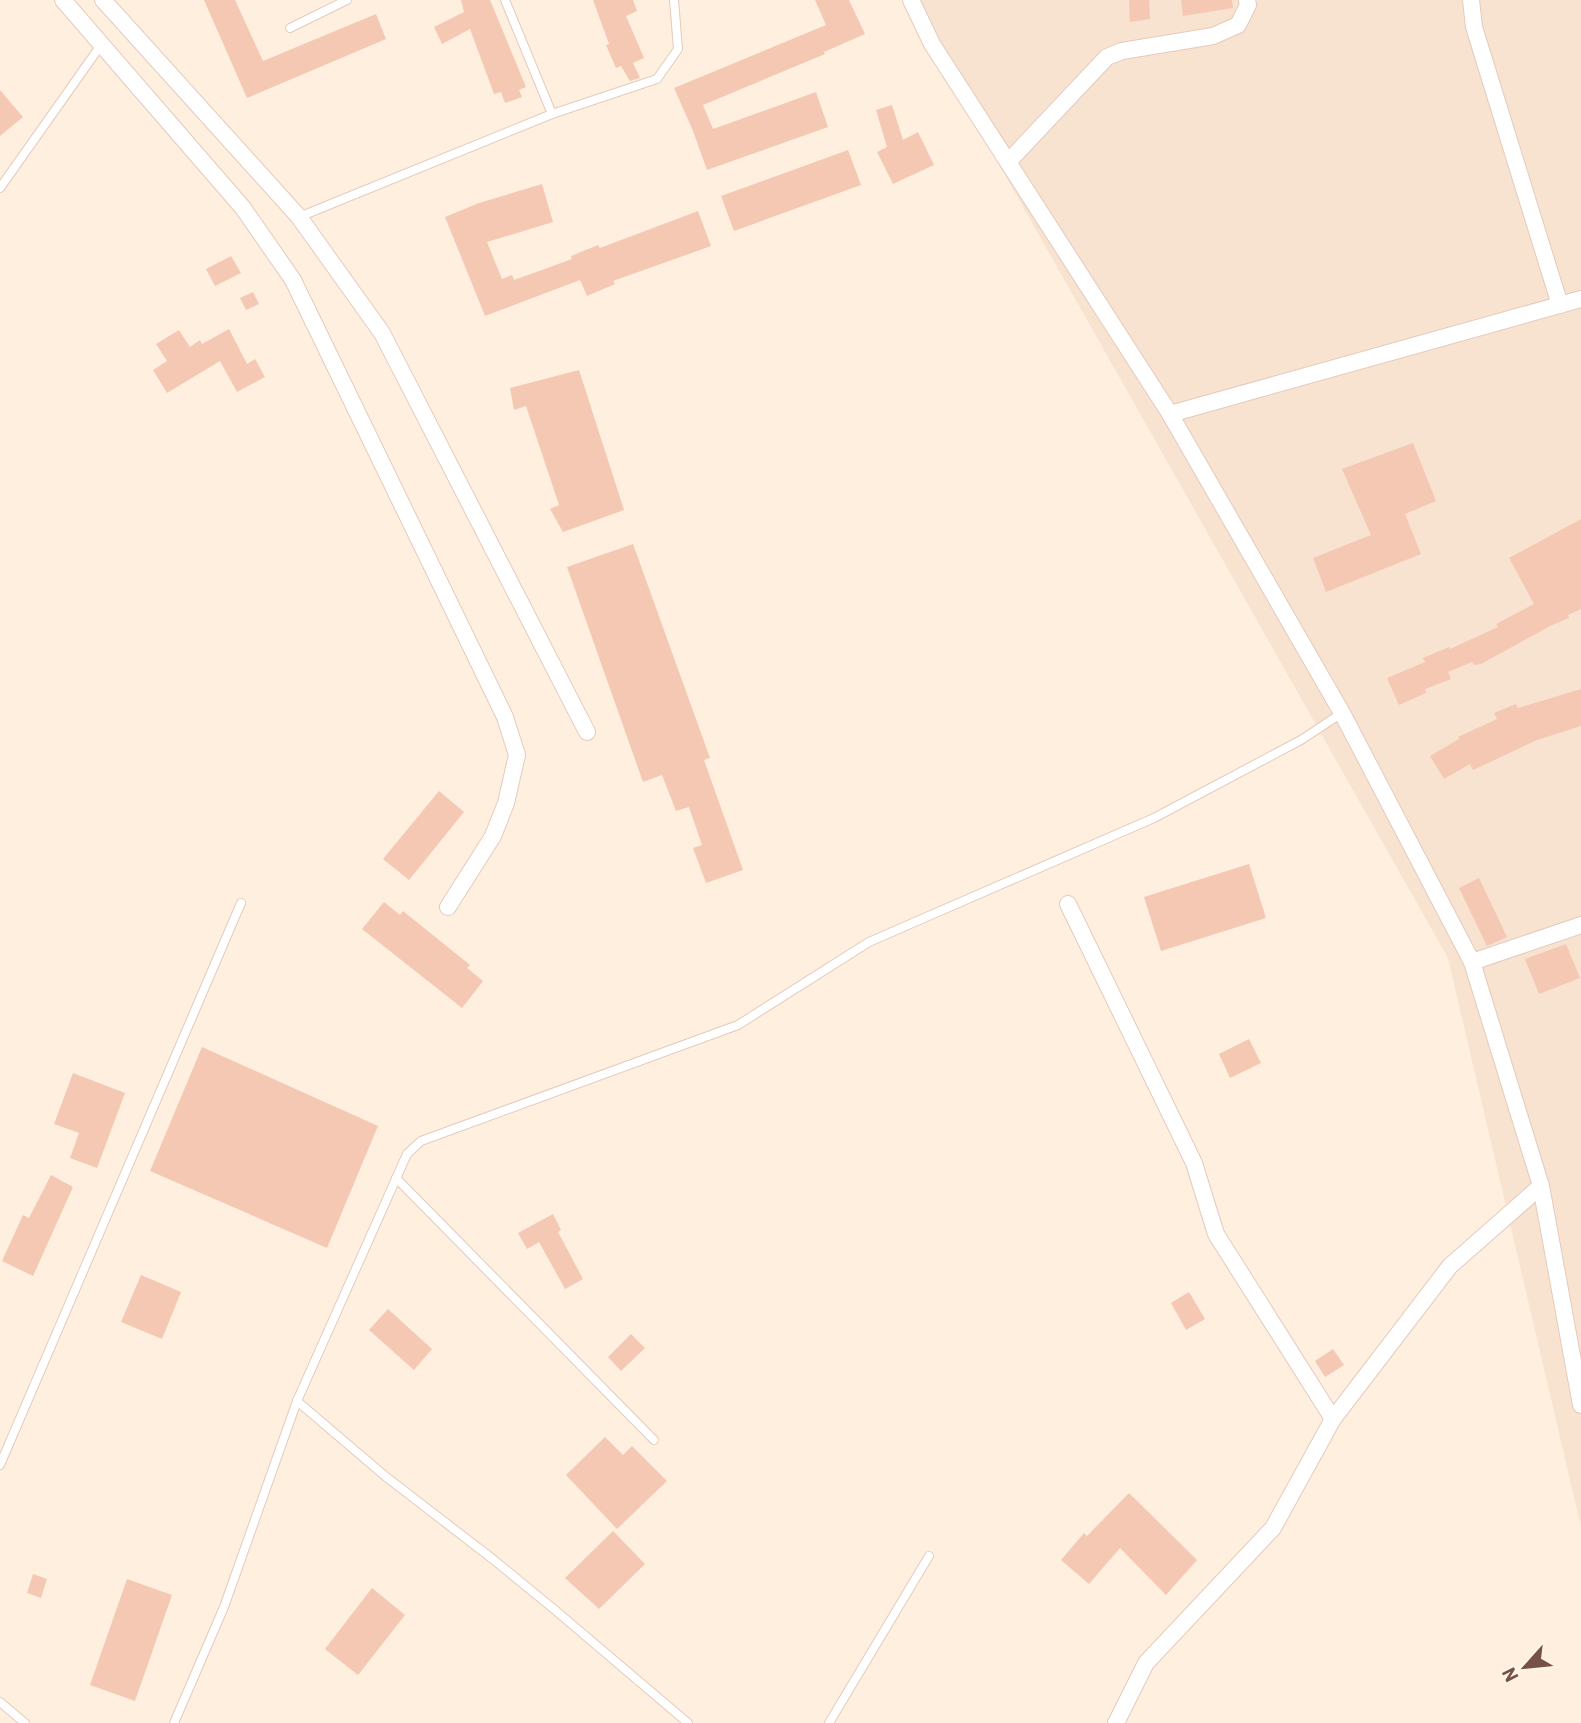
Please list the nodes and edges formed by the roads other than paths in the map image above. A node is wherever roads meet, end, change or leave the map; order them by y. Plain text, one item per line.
1 (63, 0) edge
2 (103, 0) edge
3 (347, 0) edge
4 (505, 0) edge
5 (674, 0) edge
6 (911, 0) edge
7 (1247, 0) edge
8 (1471, 0) edge
9 (290, 28) dead end
10 (102, 45) junction
11 (552, 114) junction
12 (1008, 162) junction
13 (0, 188) edge
14 (299, 217) junction
15 (1581, 299) edge
16 (1560, 305) junction
17 (1170, 414) junction
18 (1342, 713) junction
19 (587, 732) dead end
20 (241, 903) dead end
21 (1068, 904) dead end
22 (448, 907) dead end
23 (1581, 925) edge
24 (1472, 962) junction
25 (396, 1178) junction
26 (1541, 1186) junction
27 (297, 1401) junction
28 (1581, 1405) edge
29 (1333, 1419) junction
30 (654, 1440) dead end
31 (0, 1465) edge
32 (929, 1556) dead end
33 (0, 1702) edge
34 (25, 1723) edge
35 (174, 1723) edge
36 (688, 1723) edge
37 (829, 1723) edge
38 (1116, 1723) edge

1 - 10 street
2 - 14 street
3 - 9 lane
4 - 11 lane
5 - 11 lane
6 - 12 street
7 - 12 street
8 - 16 street
10 - 13 lane
10 - 22 street
11 - 14 lane
12 - 17 street
14 - 19 street
15 - 16 street
16 - 17 street
17 - 18 street
18 - 24 street
18 - 25 lane
20 - 31 lane
21 - 29 street
23 - 24 street
24 - 26 street
25 - 27 lane
25 - 30 lane
26 - 28 street
26 - 29 street
27 - 35 lane
27 - 36 lane
29 - 38 street
32 - 37 lane
33 - 34 lane

